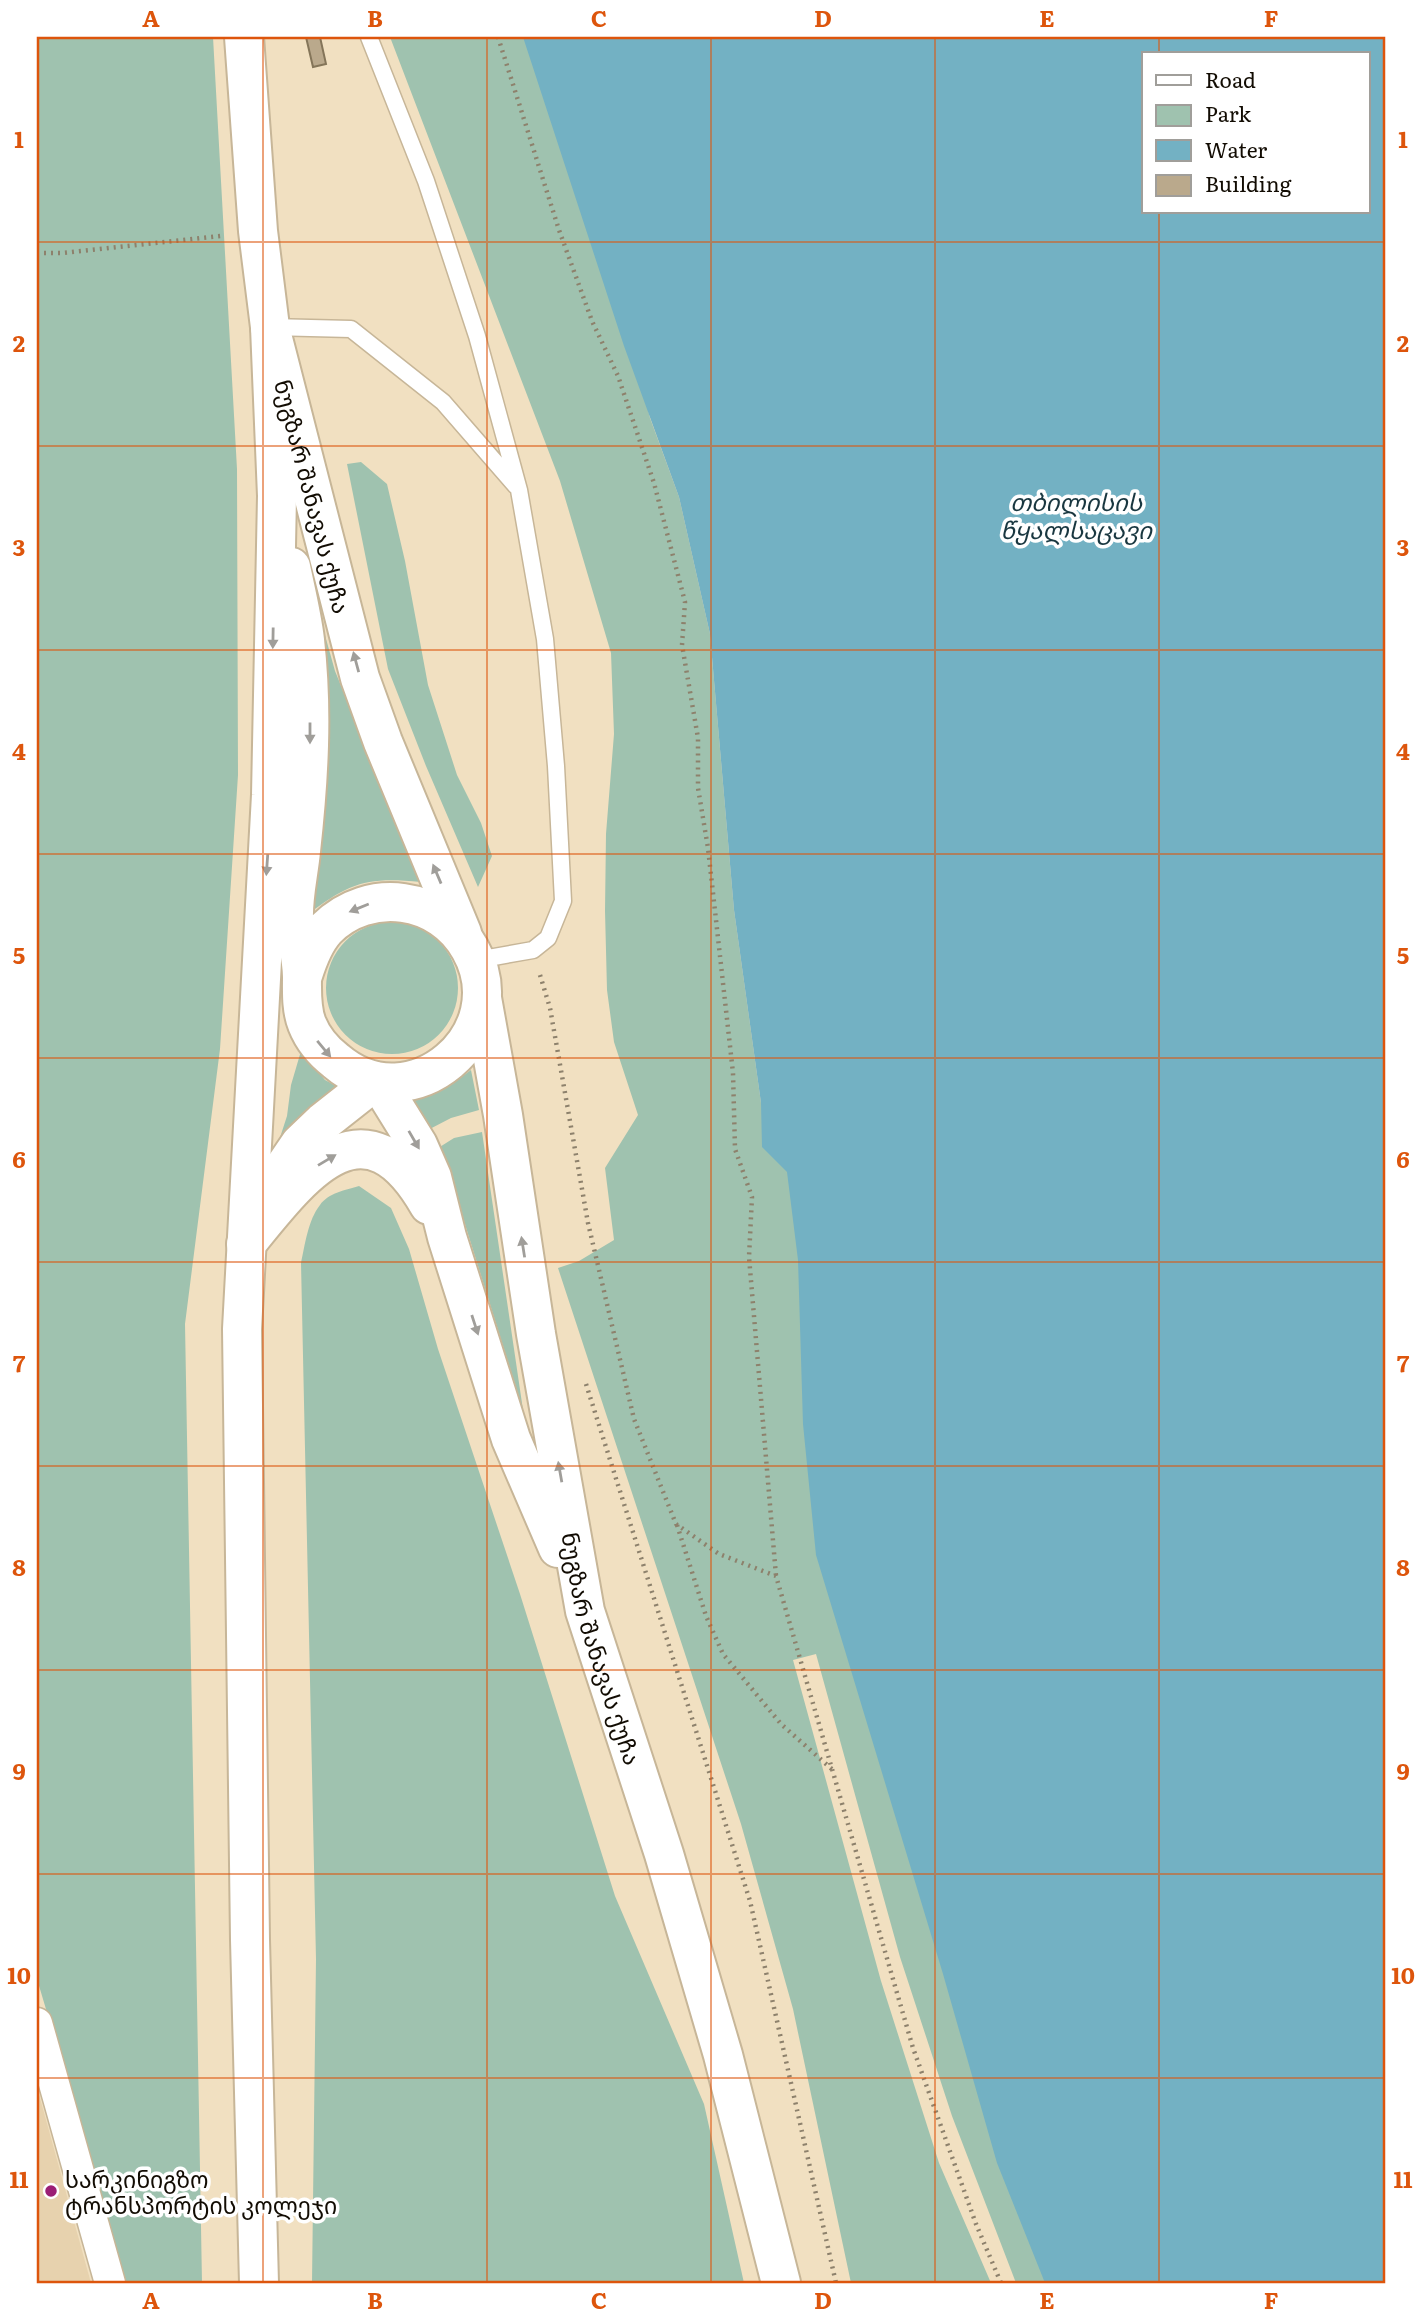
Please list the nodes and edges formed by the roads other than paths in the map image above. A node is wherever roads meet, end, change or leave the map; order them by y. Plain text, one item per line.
1 (244, 37) edge
2 (369, 37) edge
3 (270, 327) junction
4 (519, 490) junction
5 (277, 496) junction
6 (470, 948) junction
7 (302, 984) junction
8 (482, 998) junction
9 (377, 1081) junction
10 (252, 1131) junction
11 (447, 1237) junction
12 (246, 1244) junction
13 (585, 1611) junction
14 (37, 2023) edge
15 (110, 2283) edge
16 (259, 2283) edge
17 (781, 2283) edge

1 - 3 main road, ნუგზარ შანავას ქუჩა
2 - 4 lane
3 - 4 lane
3 - 5 main road
6 -> 3 main road, ნუგზარ შანავას ქუჩა
4 - 6 lane
5 -> 7 main road
5 -> 10 main road
6 -> 7 main road
6 - 8 main road
7 -> 9 main road
7 - 10 main road
8 - 9 main road
13 -> 8 main road, ნუგზარ შანავას ქუჩა
9 -> 11 main road
9 - 12 main road
10 - 12 main road
12 -> 11 main road
11 -> 13 main road
12 - 16 main road
13 - 17 main road, ნუგზარ შანავას ქუჩა
14 - 15 street

